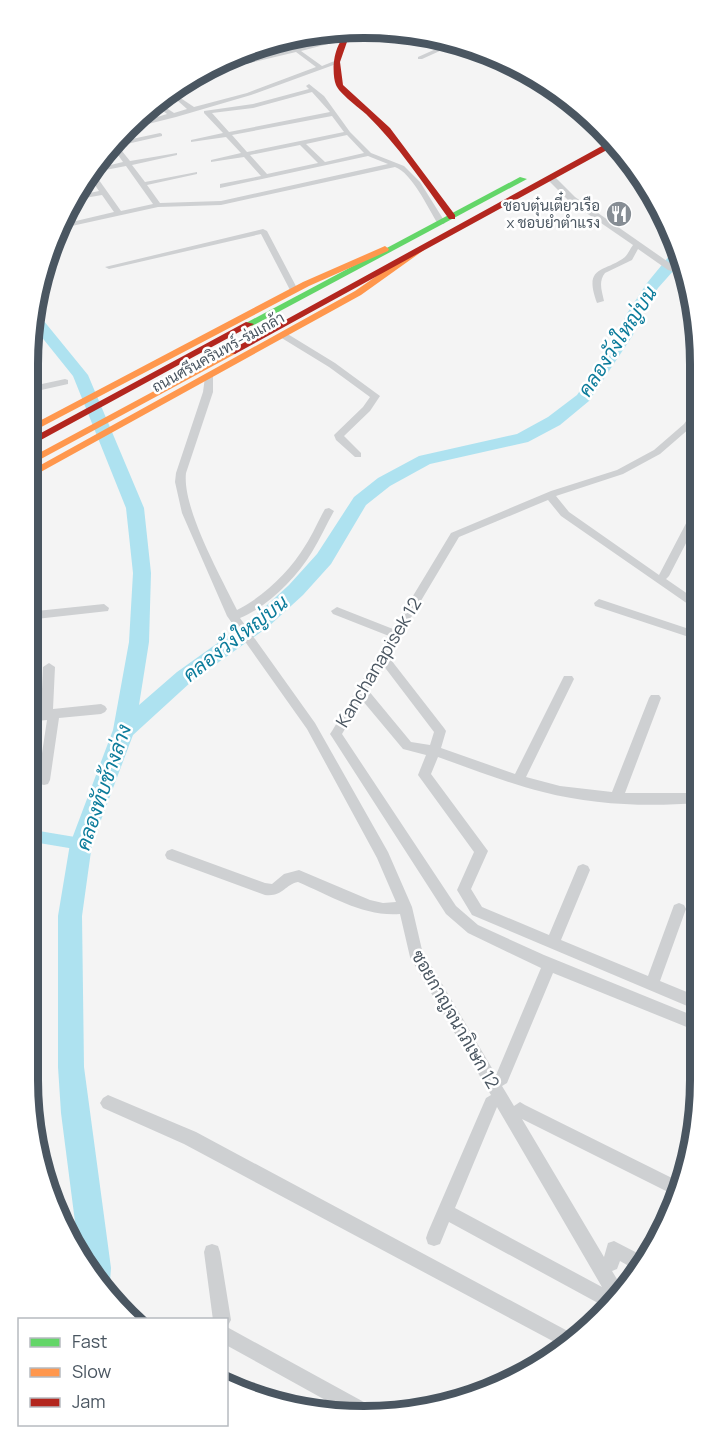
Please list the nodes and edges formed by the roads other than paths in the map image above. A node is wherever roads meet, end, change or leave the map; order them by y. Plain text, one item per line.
1 (337, 38) edge
2 (347, 38) edge
3 (438, 46) edge
4 (298, 51) junction
5 (420, 58) dead end
6 (337, 62) junction
7 (225, 68) edge
8 (321, 68) junction
9 (271, 76) dead end
10 (280, 83) junction
11 (238, 86) dead end
12 (219, 91) dead end
13 (249, 94) junction
14 (232, 99) junction
15 (180, 100) dead end
16 (162, 107) edge
17 (193, 110) junction
18 (207, 112) junction
19 (335, 113) junction
20 (177, 117) junction
21 (149, 118) edge
22 (153, 121) junction
23 (143, 123) edge
24 (348, 133) junction
25 (227, 134) junction
26 (160, 135) dead end
27 (599, 139) edge
28 (193, 141) dead end
29 (301, 142) junction
30 (124, 143) edge
31 (607, 147) edge
32 (118, 149) edge
33 (175, 154) dead end
34 (246, 154) junction
35 (369, 154) junction
36 (213, 161) dead end
37 (128, 163) junction
38 (323, 164) junction
39 (397, 164) junction
40 (102, 169) edge
41 (195, 173) dead end
42 (266, 177) junction
43 (550, 178) junction
44 (95, 179) edge
45 (142, 184) junction
46 (223, 186) dead end
47 (104, 192) junction
48 (83, 196) edge
49 (158, 205) junction
50 (118, 214) junction
51 (447, 220) junction
52 (68, 225) edge
53 (398, 244) junction
54 (637, 244) junction
55 (420, 250) junction
56 (673, 264) edge
57 (109, 267) dead end
58 (294, 291) junction
59 (600, 301) dead end
60 (283, 335) junction
61 (209, 377) junction
62 (65, 382) dead end
63 (38, 388) edge
64 (120, 389) junction
65 (130, 414) junction
66 (65, 417) junction
67 (690, 422) edge
68 (38, 427) edge
69 (38, 437) edge
70 (76, 443) junction
71 (357, 455) dead end
72 (38, 459) edge
73 (38, 469) edge
74 (550, 495) junction
75 (329, 512) dead end
76 (690, 526) edge
77 (664, 576) dead end
78 (690, 601) edge
79 (599, 603) dead end
80 (104, 608) dead end
81 (338, 610) dead end
82 (38, 615) edge
83 (235, 619) junction
84 (690, 633) edge
85 (394, 634) junction
86 (381, 656) junction
87 (49, 667) dead end
88 (568, 679) dead end
89 (361, 690) junction
90 (655, 698) dead end
91 (101, 709) dead end
92 (50, 714) junction
93 (38, 716) edge
94 (434, 751) junction
95 (44, 780) dead end
96 (518, 780) junction
97 (617, 797) junction
98 (690, 798) edge
99 (172, 855) dead end
100 (583, 870) dead end
101 (405, 908) junction
102 (678, 909) dead end
103 (553, 943) junction
104 (550, 964) junction
105 (652, 984) junction
106 (690, 1000) edge
107 (690, 1022) edge
108 (502, 1078) dead end
109 (493, 1100) dead end
110 (108, 1103) dead end
111 (520, 1110) dead end
112 (672, 1186) edge
113 (446, 1212) junction
114 (434, 1238) dead end
115 (212, 1252) dead end
116 (636, 1261) edge
117 (611, 1263) dead end
118 (609, 1295) edge
119 (608, 1296) edge
120 (222, 1318) edge
121 (228, 1336) edge
122 (564, 1338) edge
123 (354, 1406) edge

1 - 4 street
2 - 6 main road
3 - 5 street
4 - 7 street
4 - 8 street
6 - 8 street
6 - 51 main road
8 - 10 street
9 - 10 street
10 - 13 street
11 - 13 street
12 - 14 street
13 - 14 street
14 - 17 street
15 - 17 street
16 - 20 street
17 - 20 street
18 - 19 street
18 - 20 street
18 - 25 street
19 - 24 street
19 - 25 street
20 - 22 street
21 - 22 street
22 - 23 street
24 - 29 street
24 - 35 street
25 - 28 street
25 - 34 street
26 - 30 street
27 - 51 main road, ถนนศรีนครินทร์-ร่มเกล้า
29 - 34 street
29 - 38 street
31 - 43 main road, ถนนศรีนครินทร์-ร่มเกล้า
32 - 37 street
33 - 37 street
34 - 36 street
34 - 42 street
35 - 38 street
35 - 39 street
37 - 40 street
37 - 45 street
38 - 42 street
39 - 49 street
39 - 51 street
41 - 45 street
42 - 46 street
43 - 54 street
43 - 55 main road, ถนนศรีนครินทร์-ร่มเกล้า
44 - 47 street
45 - 49 street
47 - 48 street
47 - 50 street
49 - 50 street
50 - 52 street
51 - 53 main road, ถนนศรีนครินทร์-ร่มเกล้า
53 - 58 main road, ถนนศรีนครินทร์-ร่มเกล้า
53 - 64 main road, ถนนศรีนครินทร์-ร่มเกล้า
54 - 56 street
54 - 59 street
55 - 60 main road, ถนนศรีนครินทร์-ร่มเกล้า
55 - 65 main road, ถนนศรีนครินทร์-ร่มเกล้า
57 - 58 street
58 - 64 main road, ถนนศรีนครินทร์-ร่มเกล้า
60 - 61 main road, ถนนศรีนครินทร์-ร่มเกล้า
60 - 71 street
61 - 65 main road, ถนนศรีนครินทร์-ร่มเกล้า
61 - 83 street, ซอยกาญจนาภิเษก 12
62 - 63 street
64 - 66 main road, ถนนศรีนครินทร์-ร่มเกล้า
65 - 70 main road, ถนนศรีนครินทร์-ร่มเกล้า
66 - 68 main road
66 - 69 main road, ถนนศรีนครินทร์-ร่มเกล้า
67 - 74 street, Kanchanapisek 12
70 - 72 main road, ถนนศรีนครินทร์-ร่มเกล้า
70 - 73 main road, ถนนศรีนครินทร์-ร่มเกล้า
74 - 78 street
74 - 85 street, Kanchanapisek 12
75 - 83 street
76 - 77 street
79 - 84 street
80 - 82 street
81 - 85 street
83 - 101 street, ซอยกาญจนาภิเษก 12
85 - 86 street, Kanchanapisek 12
86 - 89 street, Kanchanapisek 12
86 - 94 street
87 - 92 street
88 - 96 street
89 - 94 street
89 - 104 street, Kanchanapisek 12
90 - 97 street
91 - 92 street
92 - 93 street
92 - 95 street
94 - 96 street
94 - 103 street
96 - 97 street
97 - 98 street
99 - 101 street
100 - 103 street
101 - 118 street, ซอยกาญจนาภิเษก 12
102 - 105 street
103 - 105 street
104 - 107 street, Kanchanapisek 12
104 - 108 street
105 - 106 street
109 - 113 street
110 - 122 street
111 - 112 street
113 - 114 street
113 - 119 street
115 - 120 street
116 - 117 street
121 - 123 street

